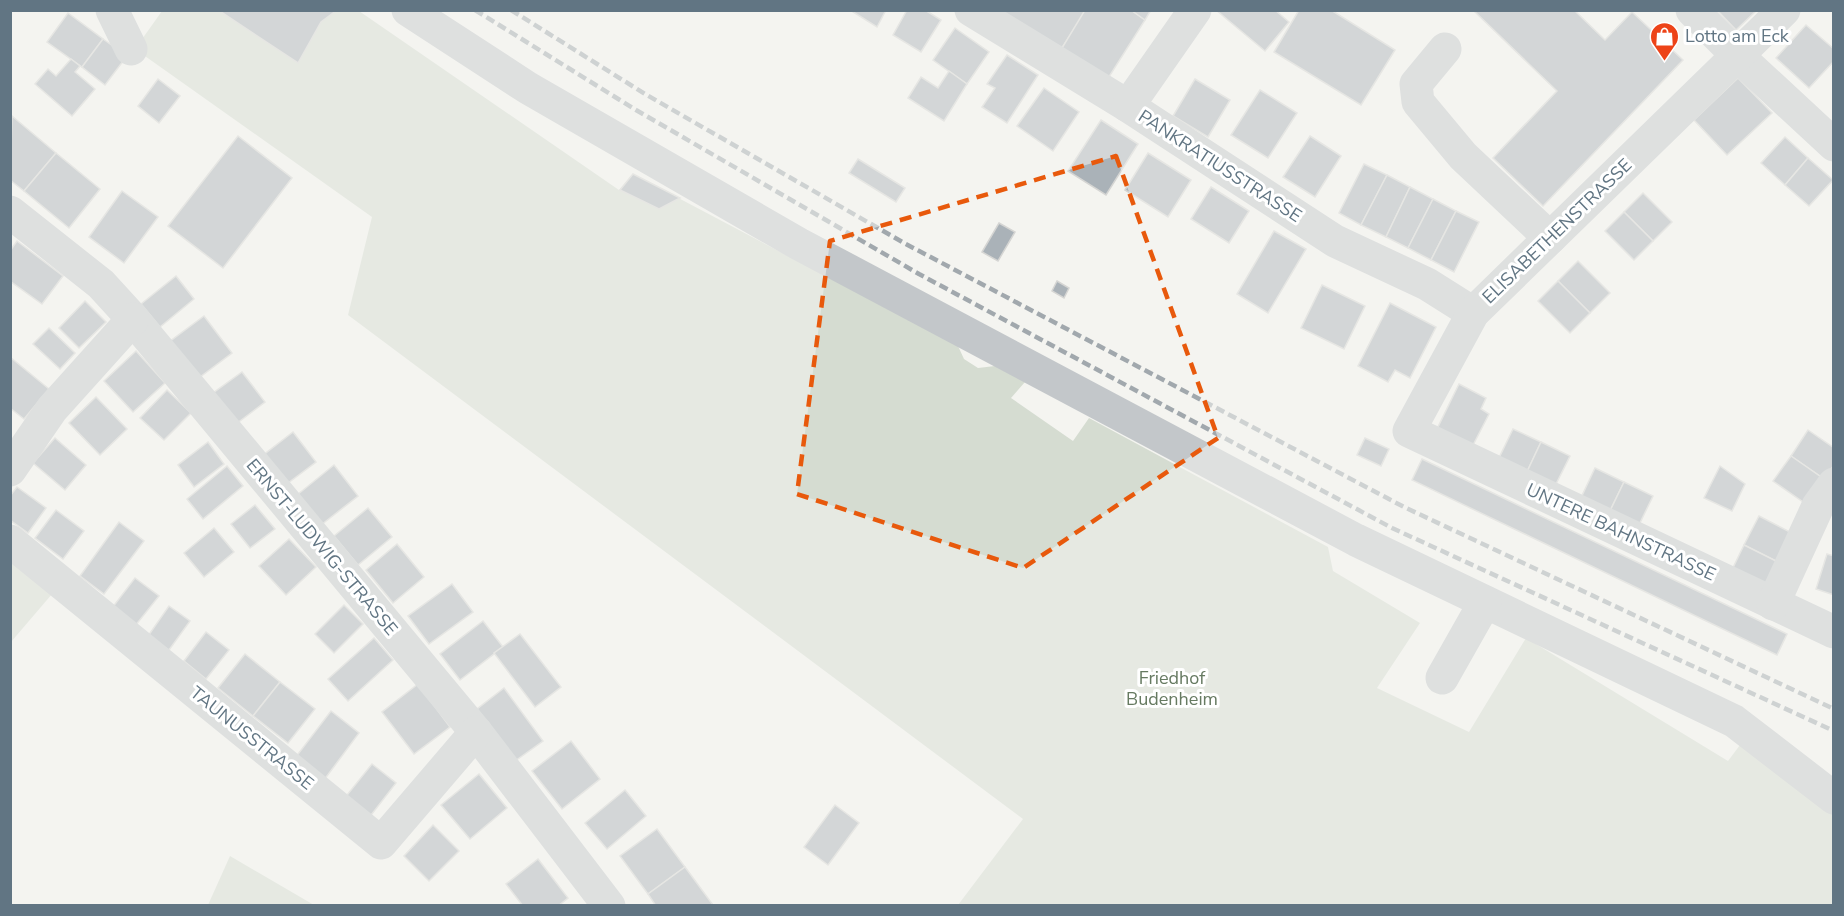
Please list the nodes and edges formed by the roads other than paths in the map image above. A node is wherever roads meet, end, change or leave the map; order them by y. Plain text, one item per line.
1 (112, 10) edge
2 (408, 10) edge
3 (971, 10) edge
4 (1195, 10) edge
5 (1692, 10) edge
6 (1784, 10) edge
7 (131, 49) dead end
8 (1445, 49) dead end
9 (1738, 56) junction
10 (1128, 106) junction
11 (1833, 145) edge
12 (10, 213) edge
13 (1550, 238) junction
14 (1473, 313) junction
15 (133, 319) junction
16 (1409, 431) joint
17 (10, 470) edge
18 (1833, 484) edge
19 (10, 541) edge
20 (1485, 602) junction
21 (1773, 604) junction
22 (1833, 632) edge
23 (1442, 678) dead end
24 (476, 732) junction
25 (1833, 798) edge
26 (609, 906) edge

1 - 7 street
2 - 20 street
3 - 10 street, PANKRATIUSSTRASSE
4 - 10 street
5 - 9 street
6 - 9 street, ELISABETHENSTRASSE
8 - 13 street
9 - 11 street
9 - 13 street, ELISABETHENSTRASSE
10 - 14 street, PANKRATIUSSTRASSE
12 - 15 street, ERNST-LUDWIG-STRASSE
13 - 14 street, ELISABETHENSTRASSE
14 - 16 street, ELISABETHENSTRASSE
15 - 17 street
15 - 24 street, ERNST-LUDWIG-STRASSE
16 - 21 street, UNTERE BAHNSTRASSE
18 - 21 street
19 - 24 street, TAUNUSSTRASSE
20 - 23 street
20 - 25 street
21 - 22 street, UNTERE BAHNSTRASSE
24 - 26 street, ERNST-LUDWIG-STRASSE

